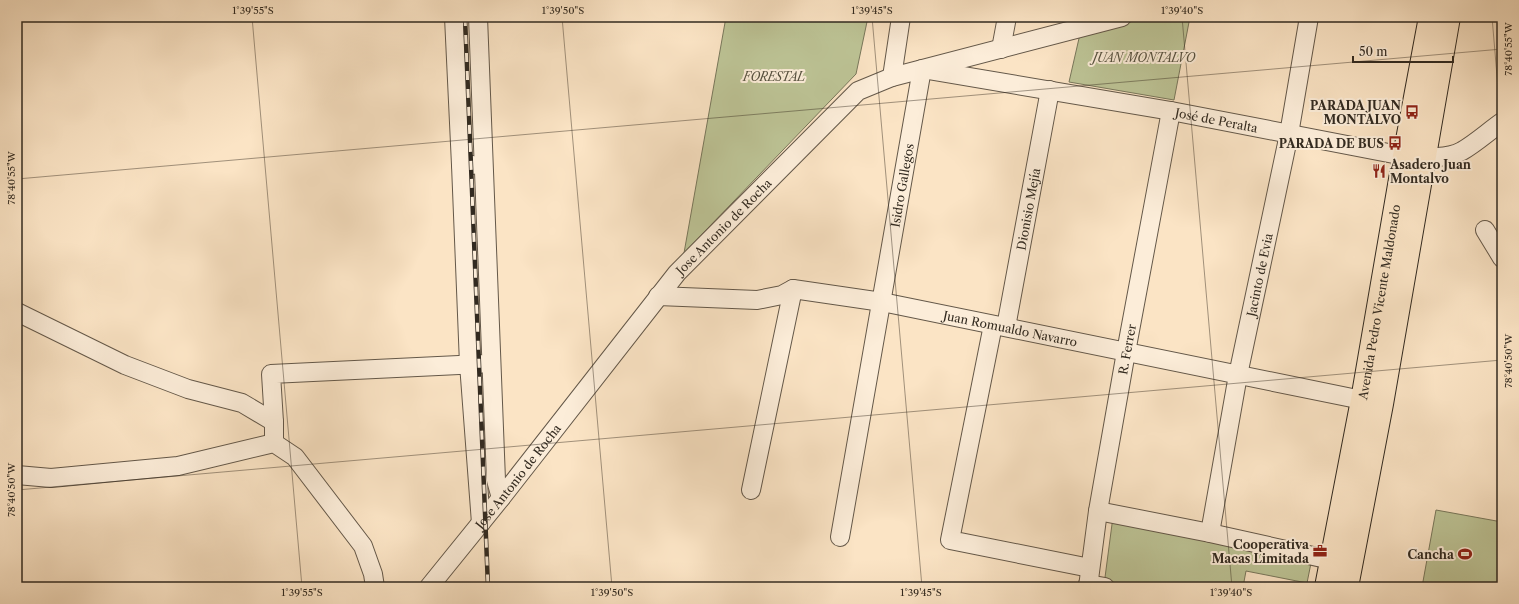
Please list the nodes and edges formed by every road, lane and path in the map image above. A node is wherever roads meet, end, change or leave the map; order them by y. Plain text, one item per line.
1 (454, 17) edge
2 (478, 17) edge
3 (901, 17) edge
4 (1007, 17) edge
5 (1122, 17) edge
6 (1309, 17) edge
7 (1430, 17) edge
8 (1449, 17) edge
9 (1001, 49) junction
10 (922, 69) junction
11 (892, 77) junction
12 (1050, 90) junction
13 (1171, 111) junction
14 (1502, 122) edge
15 (1289, 134) junction
16 (1414, 157) junction
17 (461, 164) junction
18 (484, 168) junction
19 (1485, 230) dead end
20 (1502, 258) edge
21 (792, 289) junction
22 (658, 296) junction
23 (882, 302) junction
24 (17, 312) edge
25 (999, 326) junction
26 (1126, 352) junction
27 (491, 363) junction
28 (469, 364) junction
29 (1238, 375) junction
30 (1362, 400) junction
31 (274, 422) junction
32 (274, 443) junction
33 (17, 475) edge
34 (751, 490) dead end
35 (501, 498) junction
36 (1098, 512) junction
37 (481, 523) junction
38 (1210, 533) junction
39 (840, 537) dead end
40 (1331, 560) junction
41 (1093, 582) edge
42 (375, 587) edge
43 (429, 587) edge
44 (1326, 587) edge
45 (1347, 587) edge

1 - 17 street
2 - 18 street
3 - 11 street
4 - 9 street
5 - 9 street, Jose Antonio de Rocha
6 - 15 street, Jacinto de Evia
7 - 16 main road, Avenida Pedro Vicente Maldonado
8 - 16 main road, Avenida Pedro Vicente Maldonado
9 - 10 street, Jose Antonio de Rocha
10 - 11 street, Jose Antonio de Rocha
10 - 12 street, José de Peralta
10 - 23 street, Isidro Gallegos
11 - 22 street, Jose Antonio de Rocha
12 - 13 street, José de Peralta
12 - 25 street, Dionisio Mejía
13 - 15 street, José de Peralta
13 - 26 street, R. Ferrer
14 - 16 street, José de Peralta
15 - 16 street, José de Peralta
15 - 29 street, Jacinto de Evia
16 - 30 main road, Avenida Pedro Vicente Maldonado
16 - 45 main road, Avenida Pedro Vicente Maldonado
17 - 18 street
17 - 28 street
18 - 27 street
19 - 20 street
21 - 22 street
21 - 23 street, Juan Romualdo Navarro
21 - 34 street
22 - 35 street, Jose Antonio de Rocha
23 - 25 street, Juan Romualdo Navarro
23 - 39 street, Isidro Gallegos
24 - 31 street
25 - 26 street, Juan Romualdo Navarro
25 - 41 street, Dionisio Mejía
26 - 29 street, Juan Romualdo Navarro
26 - 36 street, R. Ferrer
27 - 28 street
27 - 35 street
28 - 31 street
28 - 37 street
29 - 30 street, Juan Romualdo Navarro
29 - 38 street, Jacinto de Evia
30 - 40 main road, Avenida Pedro Vicente Maldonado
31 - 32 street
32 - 33 street
32 - 42 street
35 - 37 street, Jose Antonio de Rocha
36 - 38 street
36 - 41 street, R. Ferrer
37 - 43 street, Jose Antonio de Rocha
38 - 40 street
40 - 44 main road, Avenida Pedro Vicente Maldonado

